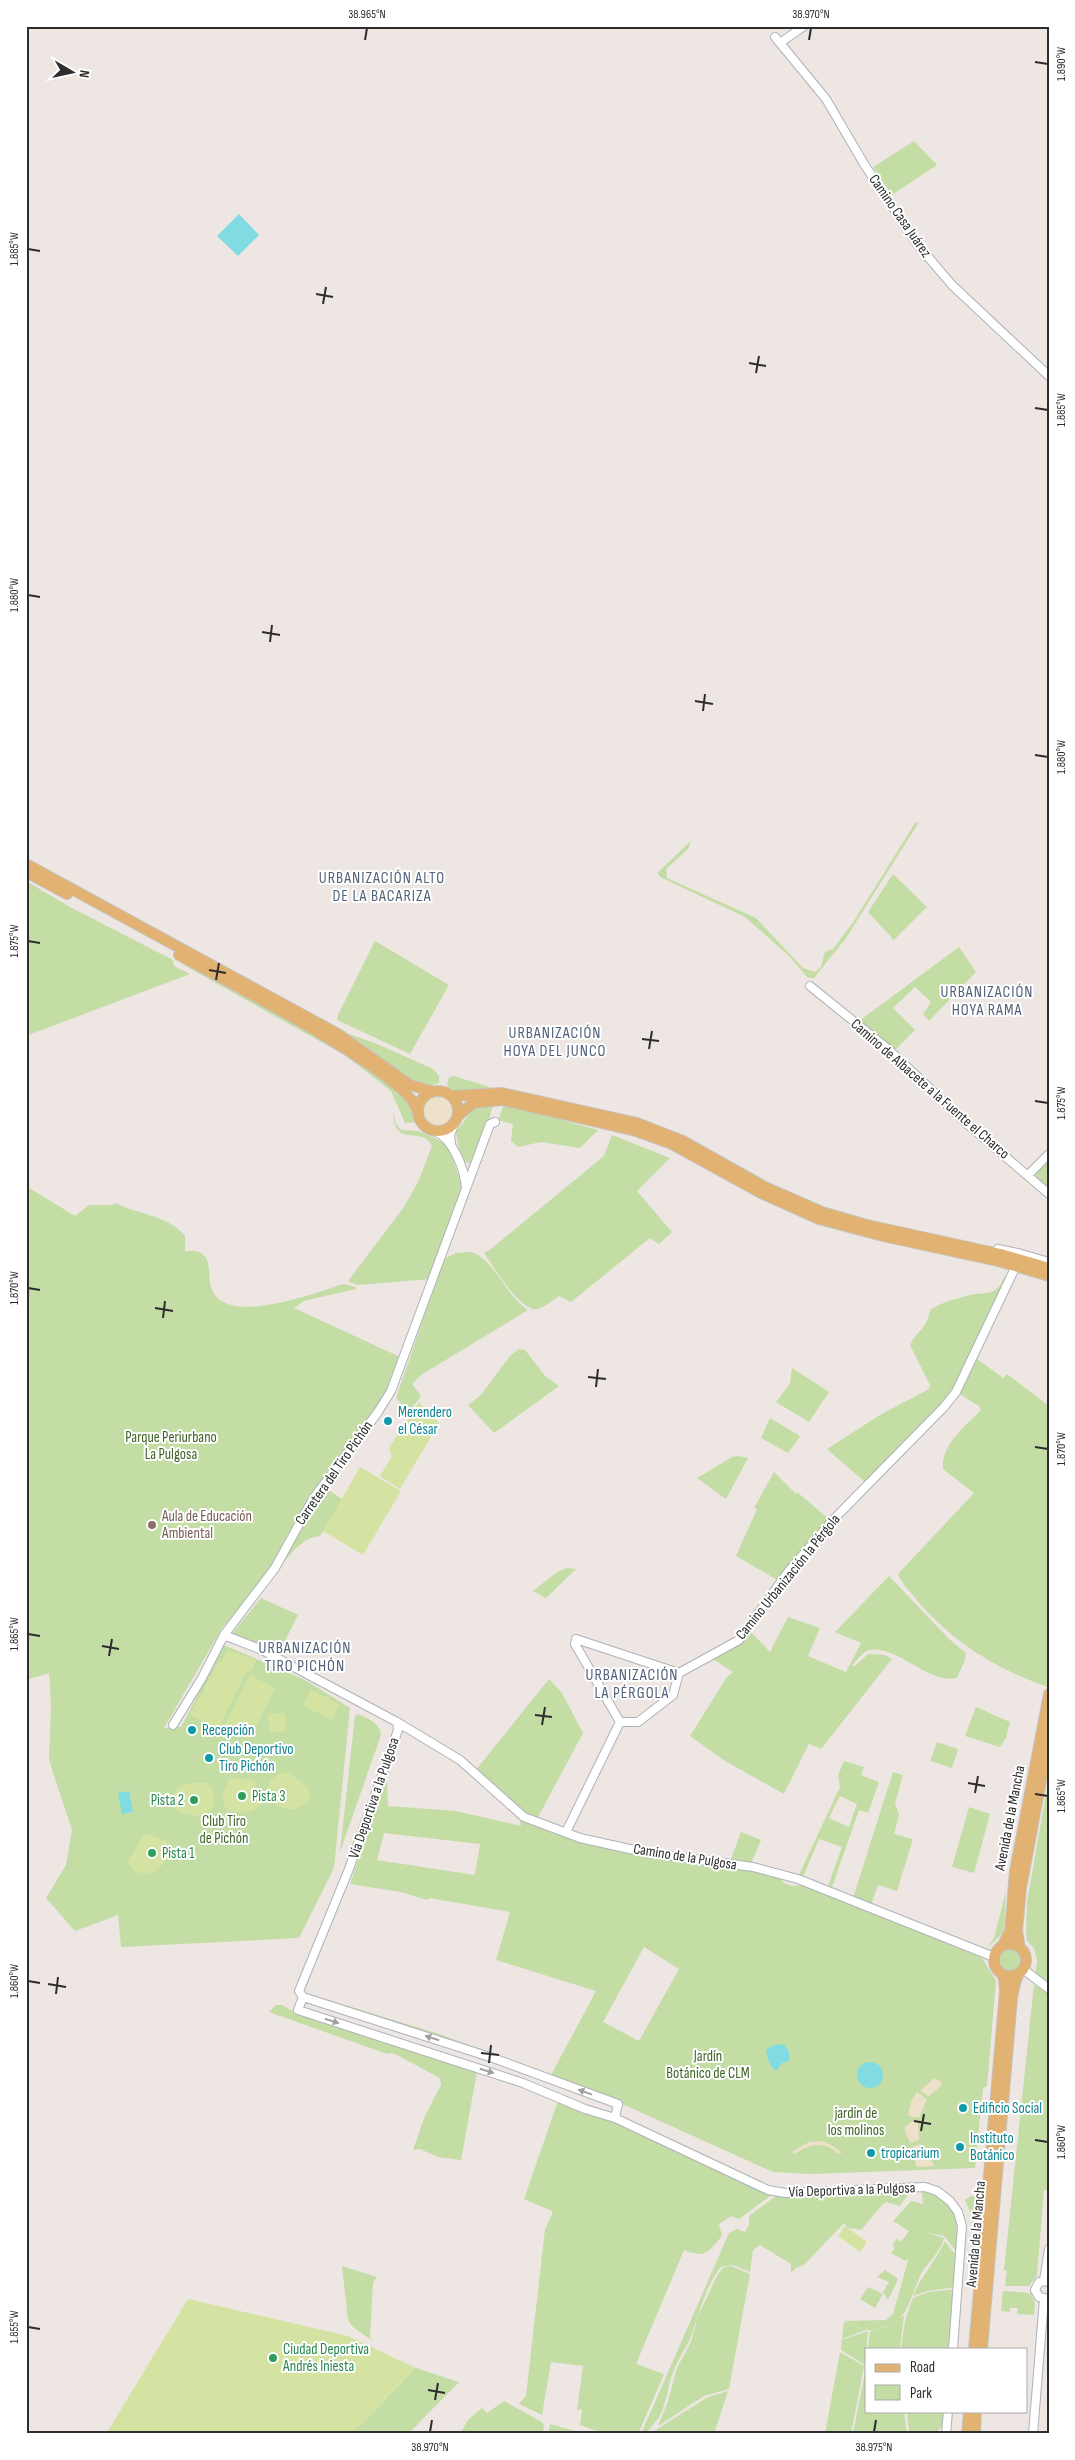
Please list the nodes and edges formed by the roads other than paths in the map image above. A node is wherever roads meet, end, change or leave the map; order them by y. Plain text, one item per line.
1 (804, 26) edge
2 (1049, 376) edge
3 (26, 864) edge
4 (26, 872) edge
5 (810, 986) dead end
6 (430, 1091) junction
7 (452, 1096) junction
8 (417, 1110) junction
9 (457, 1119) junction
10 (495, 1122) dead end
11 (435, 1131) junction
12 (451, 1144) junction
13 (1049, 1154) edge
14 (470, 1167) junction
15 (1028, 1175) junction
16 (464, 1194) junction
17 (1049, 1194) edge
18 (977, 1248) junction
19 (1049, 1262) edge
20 (1049, 1268) edge
21 (1014, 1270) dead end
22 (1049, 1276) edge
23 (224, 1635) junction
24 (679, 1672) junction
25 (1049, 1694) edge
26 (397, 1722) junction
27 (620, 1722) junction
28 (174, 1725) dead end
29 (1049, 1738) edge
30 (566, 1832) junction
31 (1002, 1946) junction
32 (1020, 1948) junction
33 (994, 1957) junction
34 (1021, 1971) junction
35 (1002, 1974) junction
36 (1049, 1989) edge
37 (302, 1998) junction
38 (615, 2118) junction
39 (1049, 2249) edge
40 (1047, 2280) edge
41 (1046, 2299) edge
42 (953, 2348) edge
43 (974, 2348) edge
44 (982, 2348) edge
45 (948, 2412) edge
46 (968, 2412) edge
47 (976, 2412) edge
48 (946, 2434) edge
49 (967, 2434) edge
50 (975, 2434) edge
51 (1033, 2434) edge

1 - 2 street, Camino Casa Juárez
3 - 6 main road
4 - 8 main road
5 - 15 street, Camino de Albacete a la Fuente el Charco
6 - 7 main road
6 - 8 main road
7 - 9 main road
7 - 18 main road
8 - 11 main road
9 - 11 main road
9 - 12 street
9 - 22 main road
10 - 14 street, Carretera del Tiro Pichón
11 - 12 street
12 - 14 street
13 - 15 street
14 - 16 street
14 - 16 street, Carretera del Tiro Pichón
15 - 17 street, Camino de Albacete a la Fuente el Charco
16 - 23 street, Carretera del Tiro Pichón
18 - 19 street
18 - 20 main road
21 - 24 street, Camino Urbanización la Pérgola
23 - 26 street, Vía Deportiva a la Pulgosa
23 - 28 street, Carretera del Tiro Pichón
24 - 27 street
24 - 27 street
25 - 31 main road, Avenida de la Mancha
26 - 30 street, Camino de la Pulgosa
26 - 37 street, Vía Deportiva a la Pulgosa
27 - 30 street
29 - 32 main road, Avenida de la Mancha
30 - 33 street, Camino de la Pulgosa
31 - 32 main road
31 - 33 main road
32 - 34 main road
33 - 35 main road
34 - 35 main road
34 - 36 street
34 - 44 main road, Avenida de la Mancha
35 - 43 main road, Avenida de la Mancha
38 -> 37 street
37 -> 38 street, Vía Deportiva a la Pulgosa
38 - 42 street, Vía Deportiva a la Pulgosa
39 - 40 street
40 - 41 street
41 - 51 street
45 - 48 street
46 - 49 main road
47 - 50 main road

